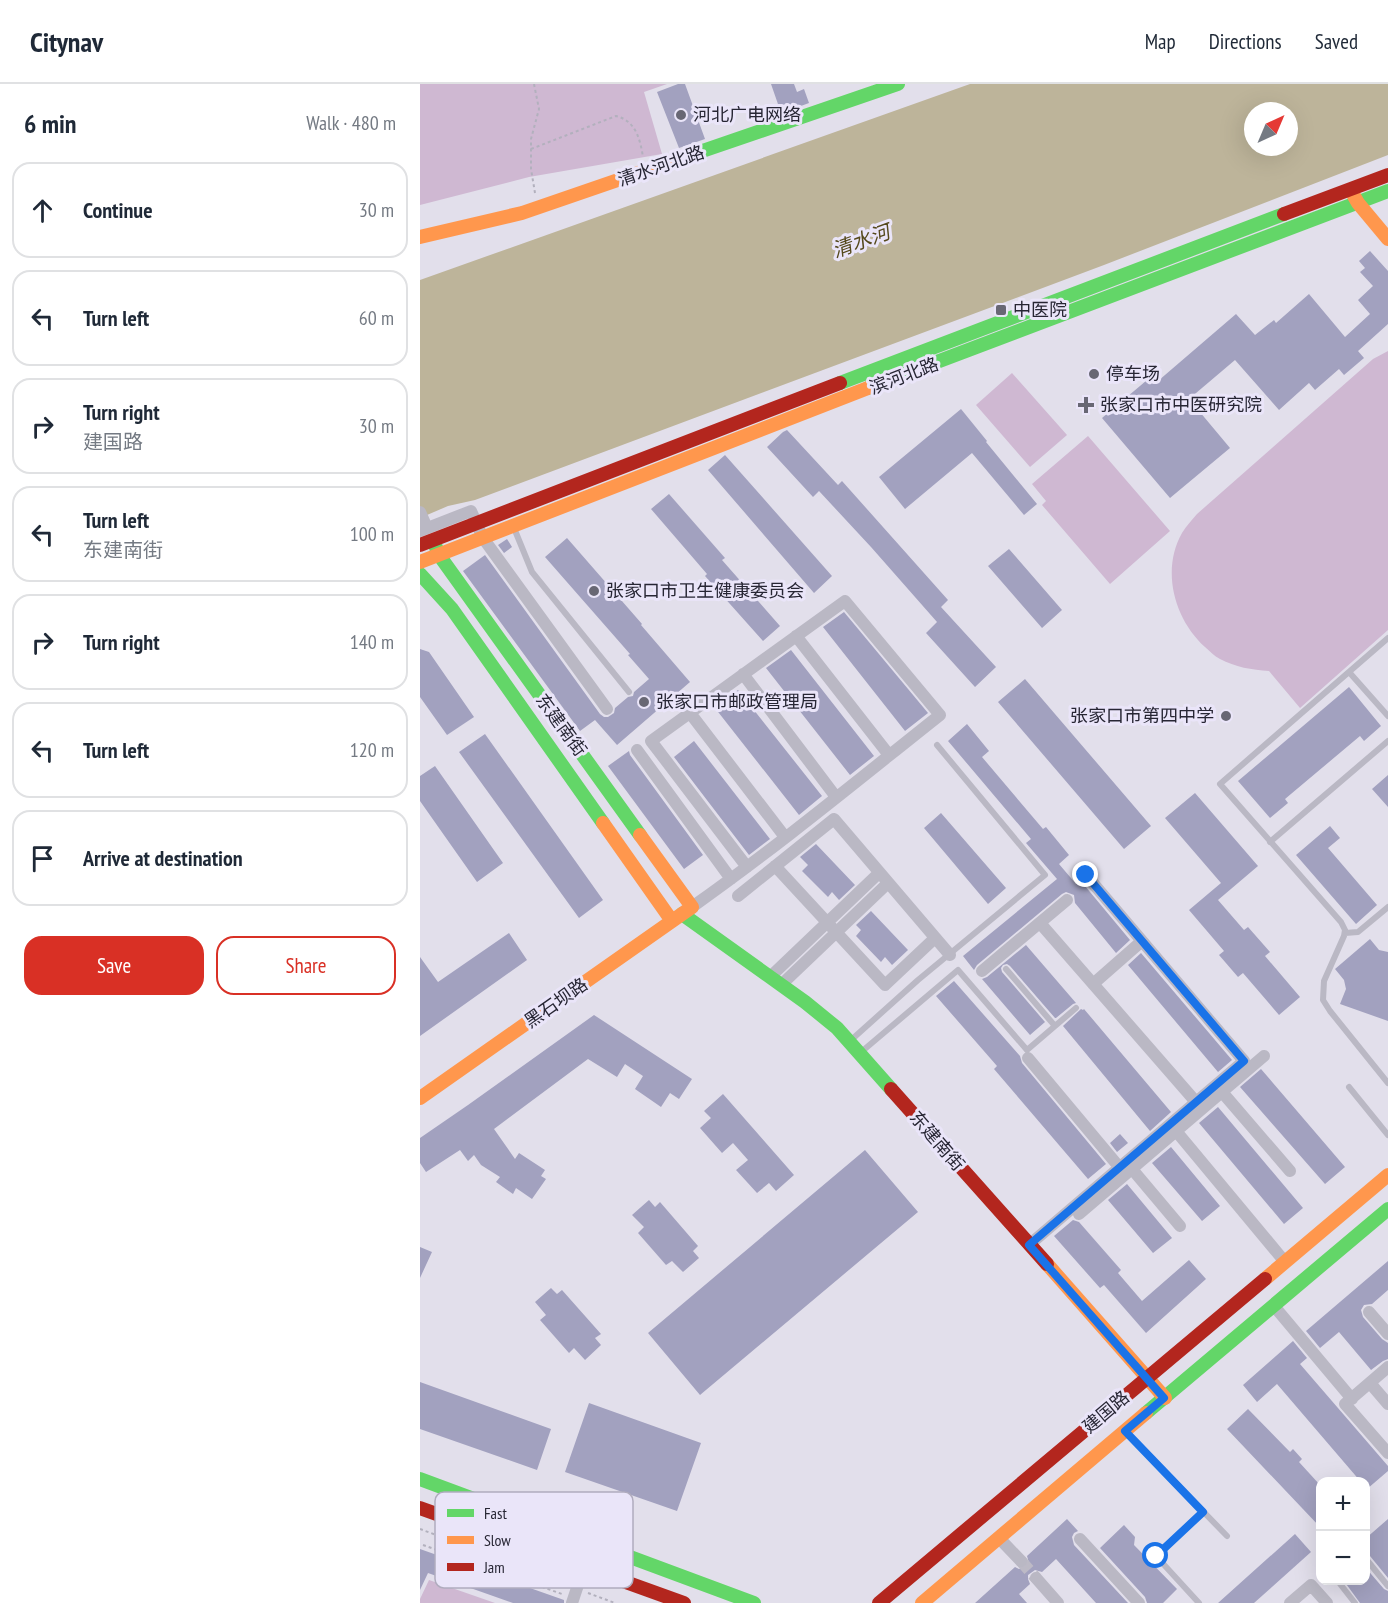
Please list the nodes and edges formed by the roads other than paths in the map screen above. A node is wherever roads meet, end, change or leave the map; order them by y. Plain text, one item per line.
1 (898, 84) edge
2 (1388, 175) edge
3 (1351, 190) junction
4 (1388, 191) edge
5 (1358, 203) junction
6 (420, 237) edge
7 (1388, 239) edge
8 (507, 511) junction
9 (420, 512) edge
10 (474, 517) junction
11 (513, 526) junction
12 (425, 536) edge
13 (483, 538) junction
14 (439, 555) junction
15 (420, 562) edge
16 (420, 574) edge
17 (796, 636) junction
18 (1388, 638) edge
19 (1349, 672) junction
20 (743, 674) junction
21 (629, 692) dead end
22 (607, 709) dead end
23 (690, 713) junction
24 (1388, 716) edge
25 (1388, 741) edge
26 (937, 745) dead end
27 (637, 750) dead end
28 (889, 755) junction
29 (836, 797) junction
30 (785, 837) junction
31 (1270, 842) junction
32 (775, 866) junction
33 (747, 867) junction
34 (879, 873) junction
35 (1086, 875) dead end
36 (731, 879) junction
37 (888, 883) junction
38 (738, 896) dead end
39 (1067, 900) dead end
40 (1388, 907) edge
41 (682, 914) junction
42 (827, 922) junction
43 (1040, 922) junction
44 (836, 932) junction
45 (1345, 933) junction
46 (935, 938) junction
47 (1143, 941) junction
48 (950, 955) junction
49 (1006, 969) dead end
50 (982, 971) dead end
51 (775, 981) junction
52 (1093, 984) junction
53 (1076, 1008) dead end
54 (1055, 1026) junction
55 (849, 1042) junction
56 (860, 1053) junction
57 (1264, 1056) dead end
58 (1028, 1058) dead end
59 (1388, 1083) edge
60 (1349, 1087) dead end
61 (1222, 1092) junction
62 (420, 1098) edge
63 (1196, 1102) junction
64 (1176, 1131) junction
65 (1388, 1135) edge
66 (1126, 1168) junction
67 (1290, 1171) dead end
68 (1388, 1175) edge
69 (1388, 1209) edge
70 (1079, 1214) dead end
71 (1180, 1226) dead end
72 (1029, 1245) junction
73 (1285, 1262) junction
74 (1274, 1306) junction
75 (1369, 1312) dead end
76 (1388, 1334) edge
77 (1388, 1367) edge
78 (1146, 1378) junction
79 (1370, 1383) junction
80 (1164, 1398) junction
81 (1352, 1399) junction
82 (1388, 1404) edge
83 (1125, 1431) junction
84 (1388, 1453) edge
85 (420, 1479) edge
86 (455, 1492) edge
87 (420, 1508) edge
88 (1203, 1512) junction
89 (435, 1513) edge
90 (1227, 1536) dead end
91 (999, 1538) junction
92 (1080, 1539) dead end
93 (633, 1558) edge
94 (1021, 1561) tunnel mouth
95 (1370, 1565) edge
96 (1036, 1578) tunnel mouth
97 (633, 1585) edge
98 (1339, 1585) edge
99 (1388, 1586) edge
100 (684, 1603) edge
101 (754, 1603) edge
102 (879, 1603) edge
103 (922, 1603) edge
104 (1058, 1603) edge
105 (1138, 1603) edge
106 (1199, 1603) edge
107 (1290, 1603) edge
108 (1327, 1603) edge
109 (1355, 1603) edge

1 - 6 main road, 清水河北路
2 - 3 main road, 滨河北路
3 - 5 main road
3 - 8 main road, 滨河北路
4 - 5 main road, 滨河北路
5 - 7 main road
5 - 11 main road, 滨河北路
8 - 10 main road, 滨河北路
8 - 11 lane
9 - 12 street
10 - 12 main road, 滨河北路
10 - 13 street
11 - 13 main road, 滨河北路
11 - 21 lane
12 - 14 main road, 东建南街
13 - 14 main road, 滨河北路
13 - 22 street
14 - 15 main road, 滨河北路
14 - 41 main road, 东建南街
16 - 41 main road, 东建南街
17 - 20 street
17 - 28 street
17 - 28 street
18 - 19 lane
19 - 24 lane
19 - 31 lane
20 - 23 street
20 - 29 street
23 - 30 street
23 - 33 street
25 - 31 lane
26 - 48 lane
27 - 36 street
28 - 29 street
29 - 30 street
30 - 33 street
31 - 45 lane
32 - 34 street
32 - 38 street
32 - 42 street
33 - 36 street
34 - 37 street
34 - 42 street
35 - 47 street
36 - 41 street
37 - 44 street
37 - 46 street
39 - 43 street
40 - 45 lane
41 - 51 main road, 东建南街
41 - 62 main road, 黑石坝路
42 - 44 street
42 - 51 street
43 - 50 street
43 - 52 street
44 - 46 street
44 - 51 street
45 - 59 lane
46 - 48 street
47 - 52 street
47 - 63 street
48 - 55 lane
49 - 54 lane
51 - 55 main road, 东建南街
52 - 63 street
53 - 54 lane
54 - 56 lane
55 - 56 main road, 东建南街
56 - 72 main road, 东建南街
57 - 61 street
58 - 66 street
60 - 65 lane
61 - 64 street
61 - 67 street
63 - 66 street
64 - 66 street
64 - 73 street
66 - 70 street
66 - 71 street
66 - 72 street
68 - 73 main road, 建国路
69 - 74 main road, 建国路
72 - 78 main road, 东建南街
73 - 78 main road, 建国路
74 - 80 main road, 建国路
74 - 81 street
75 - 76 street
77 - 79 street
78 - 80 main road, 东建南街
78 - 102 main road, 建国路
79 - 81 street
79 - 82 street
80 - 83 main road, 建国路
81 - 84 street
83 - 88 lane
83 - 91 main road, 建国路
85 - 86 main road
87 - 89 main road
88 - 90 lane
88 - 106 lane
91 - 94 street
91 - 103 main road, 建国路
92 - 105 street
93 - 101 main road
95 - 99 lane
96 - 104 street
97 - 100 main road
98 - 109 lane
107 - 108 street

